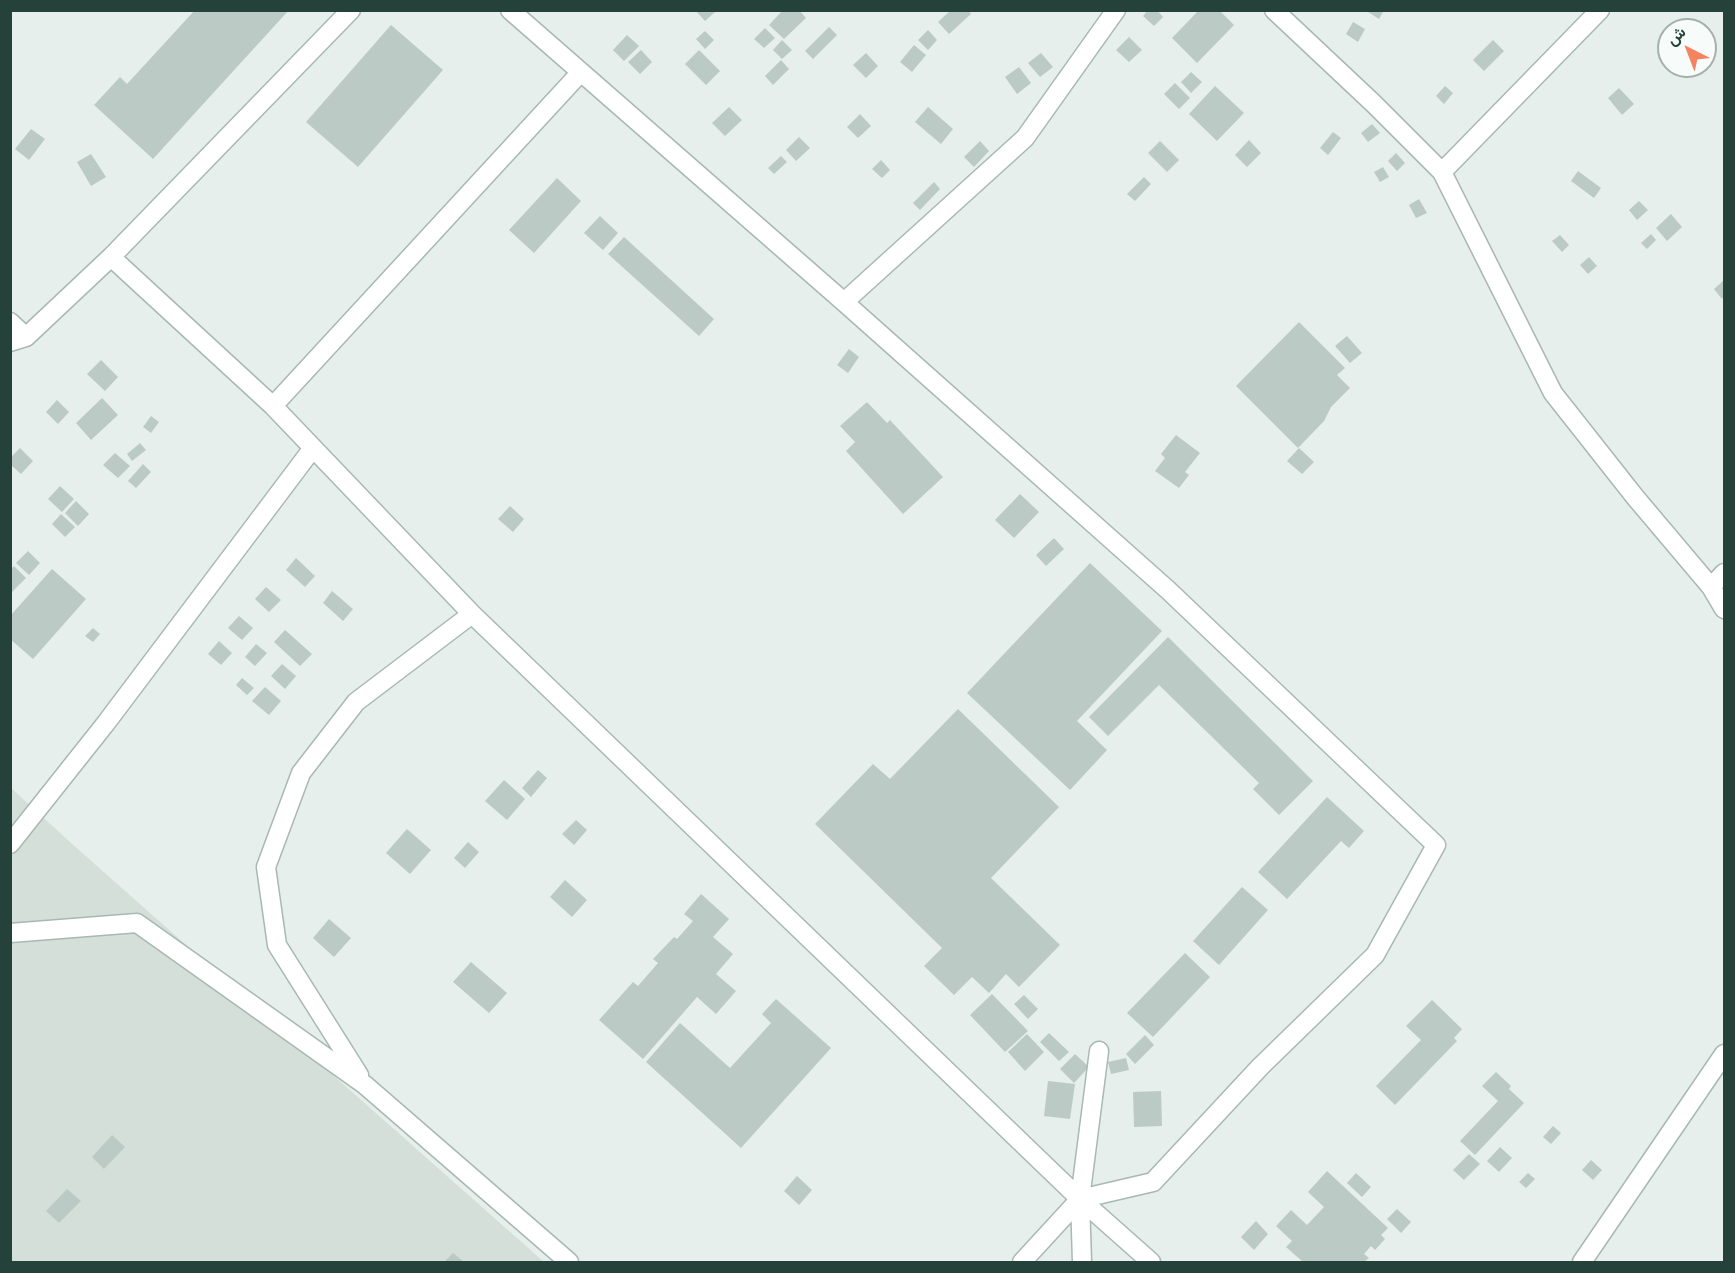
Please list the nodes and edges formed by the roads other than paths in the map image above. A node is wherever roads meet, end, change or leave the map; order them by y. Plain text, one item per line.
1 (351, 10) edge
2 (510, 10) edge
3 (1116, 10) edge
4 (1274, 10) edge
5 (1600, 10) edge
6 (580, 72) junction
7 (1442, 172) junction
8 (111, 257) junction
9 (844, 302) junction
10 (10, 322) edge
11 (18, 339) edge
12 (273, 406) junction
13 (313, 448) junction
14 (1725, 573) edge
15 (1711, 588) junction
16 (1725, 609) edge
17 (472, 614) junction
18 (10, 844) edge
19 (10, 933) edge
20 (1099, 1051) dead end
21 (1725, 1054) edge
22 (365, 1085) junction
23 (1080, 1199) junction
24 (569, 1263) edge
25 (1022, 1263) edge
26 (1082, 1263) edge
27 (1151, 1263) edge
28 (1582, 1263) edge

1 - 8 street
2 - 6 street
3 - 9 street
4 - 7 street
5 - 7 street
6 - 9 street
6 - 12 street
7 - 15 street
8 - 11 street
8 - 12 street
9 - 23 street
10 - 11 street
12 - 13 street
13 - 17 street
13 - 18 street
14 - 15 street
15 - 16 street
17 - 22 street
17 - 23 street
19 - 22 street
20 - 23 street
21 - 28 street
22 - 24 street
23 - 25 street
23 - 26 street
23 - 27 street

